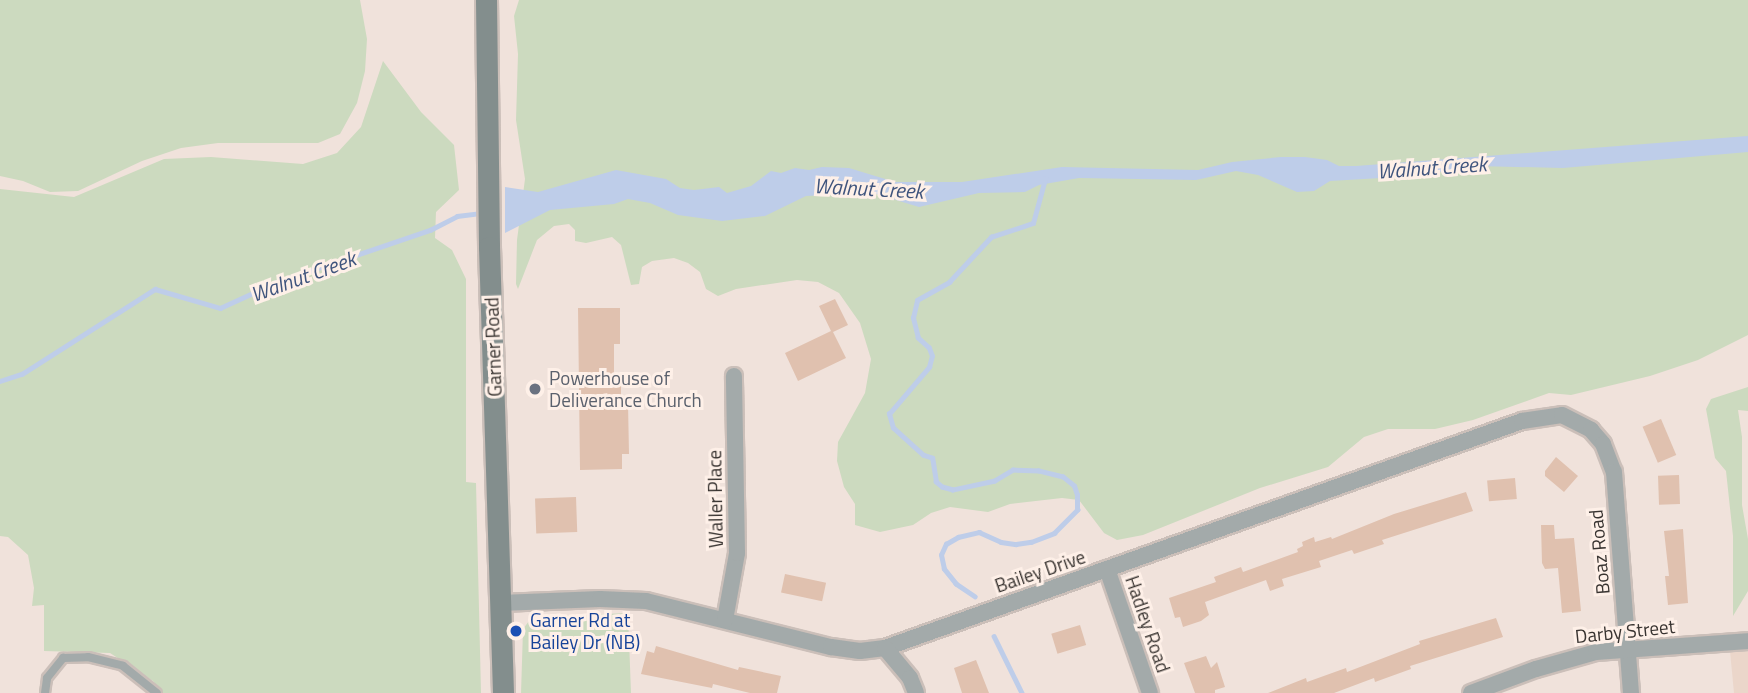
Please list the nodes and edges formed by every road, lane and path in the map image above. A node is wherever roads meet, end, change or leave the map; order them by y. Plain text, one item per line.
1 (486, 0) edge
2 (734, 376) dead end
3 (1577, 421) joint
4 (1107, 569) junction
5 (501, 603) junction
6 (725, 620) junction
7 (1748, 641) edge
8 (885, 648) junction
9 (1628, 649) junction
10 (45, 693) edge
11 (156, 693) edge
12 (503, 693) edge
13 (916, 693) edge
14 (1150, 693) edge
15 (1471, 693) edge
16 (1631, 693) edge

1 - 5 main road, Garner Road
2 - 6 street, Waller Place
3 - 4 street, Bailey Drive
3 - 9 street, Boaz Road
4 - 8 street, Bailey Drive
4 - 14 street, Hadley Road
5 - 6 street, Bailey Drive
5 - 12 main road, Garner Road
6 - 8 street, Bailey Drive
7 - 9 street, Darby Street
8 - 13 street
9 - 15 street, Darby Street
9 - 16 street, Boaz Road
10 - 11 lane

